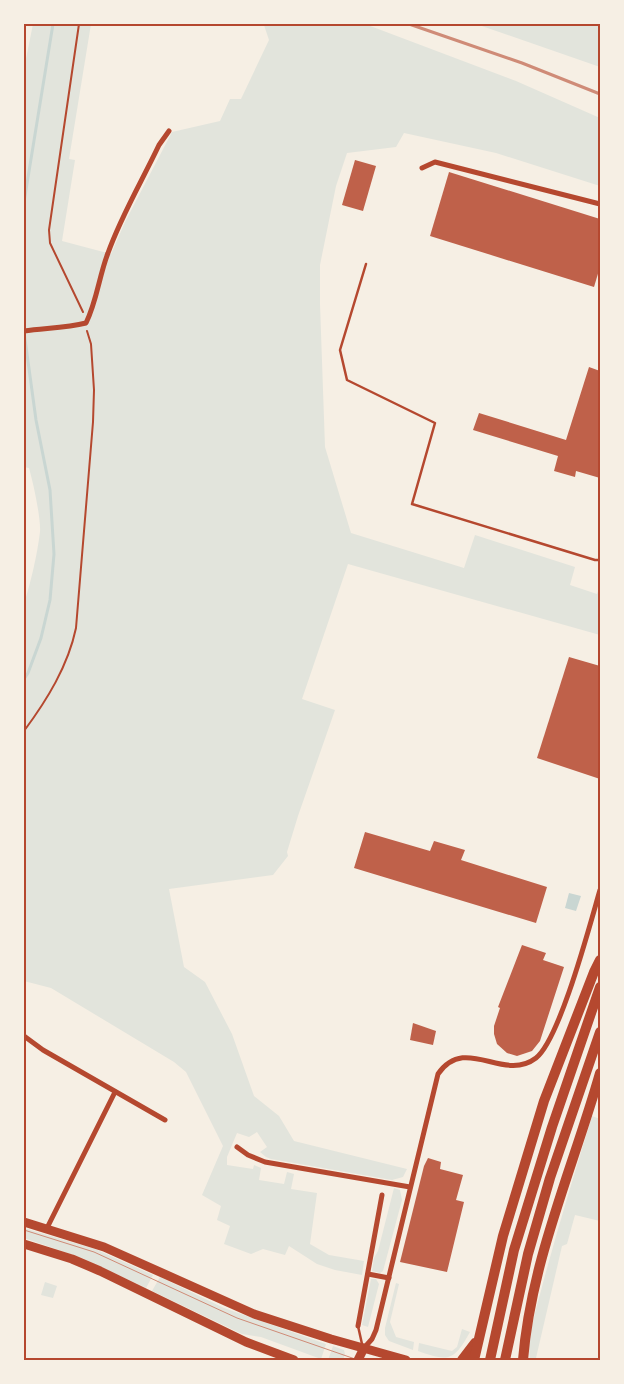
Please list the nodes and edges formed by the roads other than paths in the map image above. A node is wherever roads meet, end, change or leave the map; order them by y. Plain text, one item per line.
1 (169, 131) dead end
2 (422, 168) dead end
3 (600, 204) edge
4 (366, 264) dead end
5 (24, 331) edge
6 (600, 560) edge
7 (600, 890) edge
8 (600, 960) edge
9 (600, 987) edge
10 (600, 1032) edge
11 (24, 1036) edge
12 (600, 1073) edge
13 (115, 1092) junction
14 (165, 1120) dead end
15 (237, 1147) dead end
16 (410, 1187) junction
17 (382, 1195) dead end
18 (24, 1222) edge
19 (47, 1228) junction
20 (24, 1244) edge
21 (368, 1274) junction
22 (388, 1278) junction
23 (358, 1326) joint
24 (478, 1338) junction
25 (364, 1348) junction
26 (294, 1360) edge
27 (358, 1360) edge
28 (406, 1360) edge
29 (462, 1360) edge
30 (474, 1360) edge
31 (490, 1360) edge
32 (505, 1360) edge
33 (523, 1360) edge

1 - 5 street
2 - 3 street
4 - 6 lane
7 - 16 street
8 - 24 highway
9 - 31 highway
10 - 32 highway
11 - 13 street
12 - 33 highway
13 - 14 street
13 - 19 street
15 - 16 street
16 - 22 street
17 - 21 street
18 - 19 main road
19 - 25 main road
20 - 26 main road
21 - 22 street
21 - 23 street
22 - 25 street
23 - 25 lane
24 - 29 highway
24 - 30 highway
25 - 27 main road
25 - 28 main road

